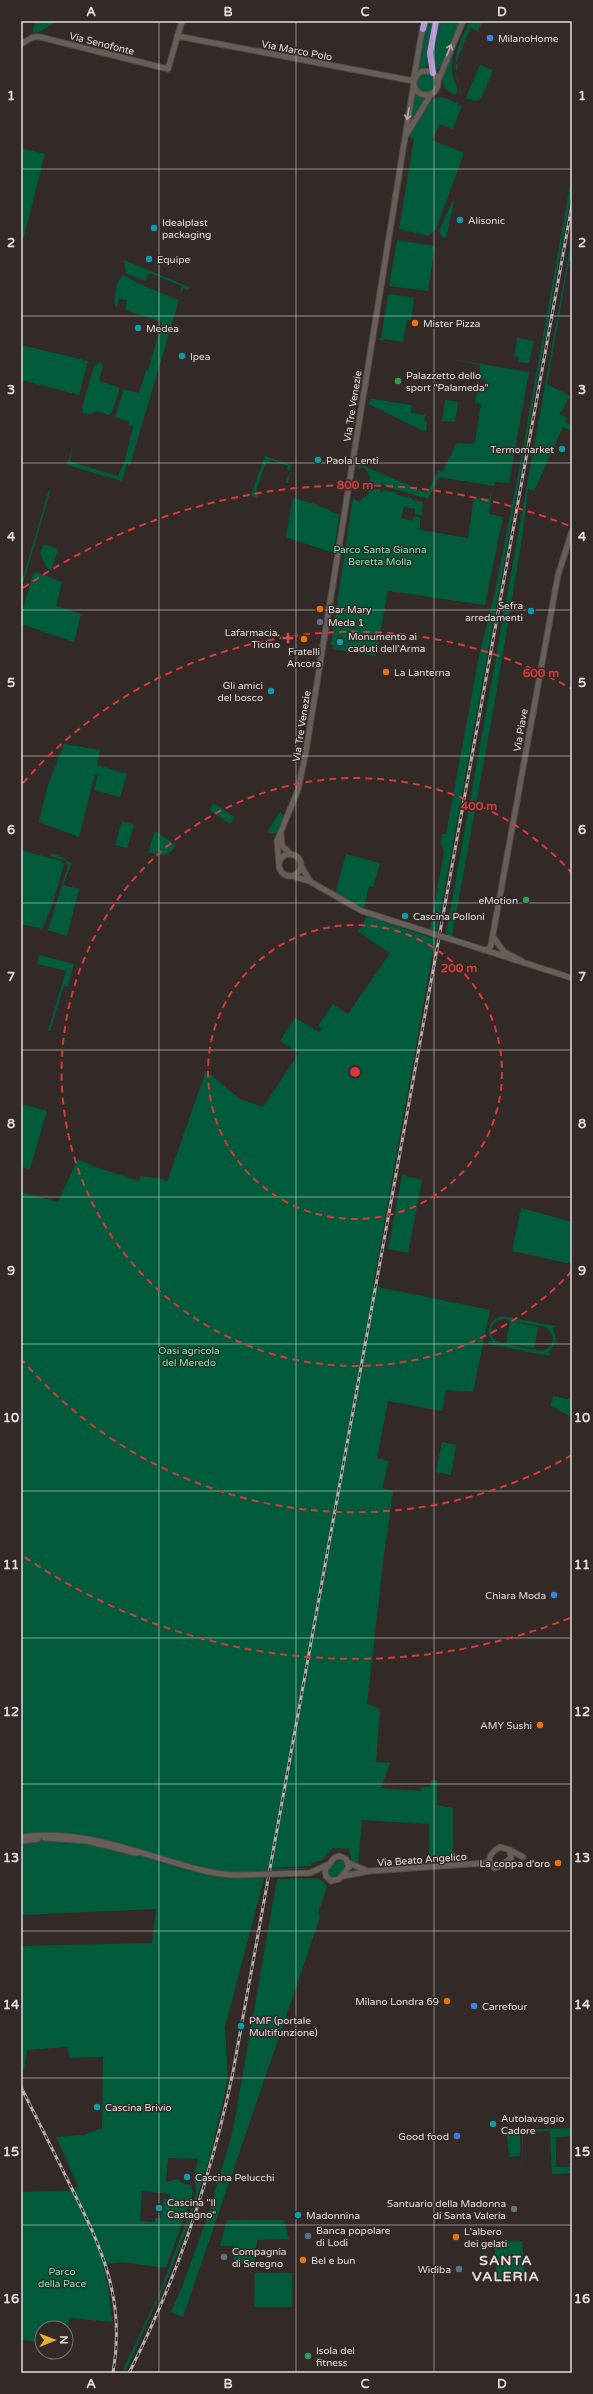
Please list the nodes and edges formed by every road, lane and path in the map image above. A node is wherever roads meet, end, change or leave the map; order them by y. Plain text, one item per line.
1 (182, 21) edge
2 (424, 21) edge
3 (436, 21) edge
4 (463, 21) edge
5 (423, 28) joint
6 (177, 36) junction
7 (21, 44) edge
8 (433, 73) junction
9 (414, 81) junction
10 (438, 81) junction
11 (431, 94) junction
12 (402, 147) junction
13 (572, 532) edge
14 (282, 831) junction
15 (292, 855) junction
16 (280, 865) junction
17 (301, 865) junction
18 (292, 876) junction
19 (312, 883) junction
20 (493, 932) junction
21 (477, 948) junction
22 (484, 950) junction
23 (534, 967) junction
24 (572, 978) edge
25 (21, 1838) edge
26 (21, 1841) edge
27 (510, 1850) junction
28 (149, 1855) junction
29 (490, 1856) junction
30 (509, 1861) junction
31 (349, 1863) junction
32 (328, 1864) junction
33 (475, 1864) junction
34 (490, 1865) junction
35 (370, 1871) junction
36 (310, 1873) junction
37 (343, 1876) junction
38 (326, 1877) junction

1 - 6 street
2 - 5 highway
3 - 8 highway
10 -> 4 street
5 - 9 street, Via Tre Venezie
6 - 7 street, Via Senofonte
6 - 9 street, Via Marco Polo
8 - 9 street
8 - 10 street
9 - 11 street
9 -> 12 street, Via Tre Venezie
10 - 11 street
11 - 12 street, Via Tre Venezie
12 - 14 street, Via Tre Venezie
13 - 20 street, Via Piave
14 - 15 street
14 - 16 street, Via Tre Venezie
15 - 16 street
15 - 17 street
16 - 18 street
17 - 18 street
17 - 19 street
18 - 19 street
19 - 21 street, bridge
20 - 21 street
20 - 22 street
20 - 23 street
21 - 22 street
22 - 23 street
23 - 24 street
25 - 28 street
26 - 28 street
27 - 29 street
27 - 30 street
27 - 30 street
28 - 36 street, bridge
29 - 33 street, Via Beato Angelico
29 - 34 street
30 - 34 street
31 - 32 street
31 - 35 street, Via Beato Angelico
31 - 37 street
32 - 36 street
32 - 38 street
33 - 34 street, Via Beato Angelico
33 - 35 street, Via Beato Angelico
35 - 37 street, Via Beato Angelico
36 - 38 street
37 - 38 street

